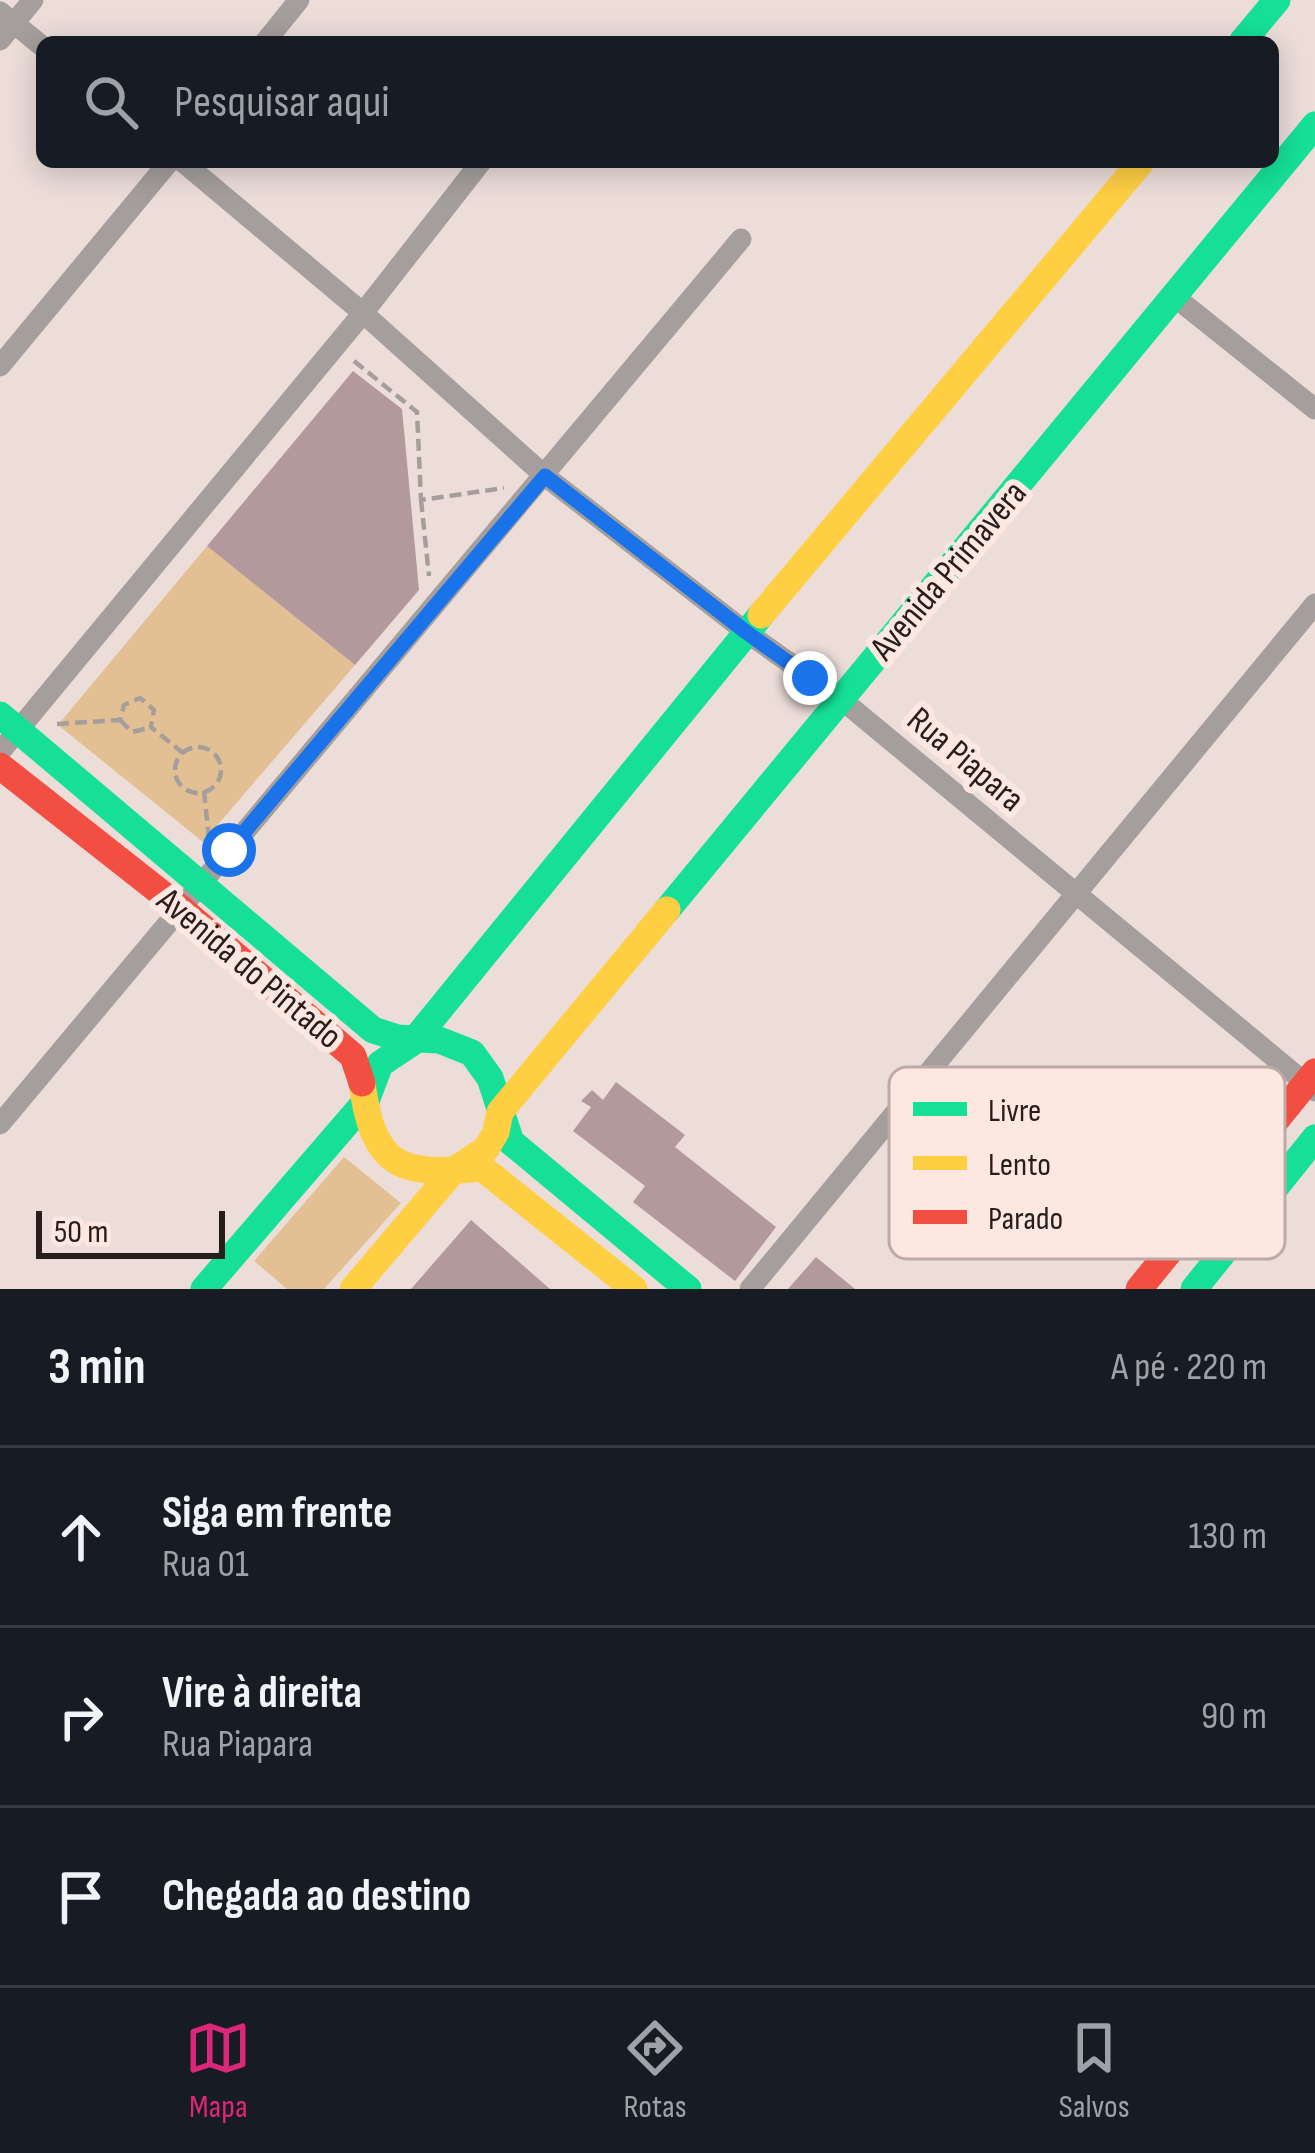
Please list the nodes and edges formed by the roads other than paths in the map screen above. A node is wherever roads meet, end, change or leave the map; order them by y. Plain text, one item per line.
1 (33, 0) edge
2 (299, 0) edge
3 (1277, 0) edge
4 (5, 25) edge
5 (270, 36) edge
6 (1247, 36) edge
7 (36, 43) edge
8 (1315, 125) edge
9 (164, 168) edge
10 (190, 168) edge
11 (476, 168) edge
12 (1136, 168) edge
13 (741, 238) dead end
14 (1175, 297) junction
15 (363, 314) junction
16 (0, 367) edge
17 (1315, 409) edge
18 (545, 476) junction
19 (1315, 604) edge
20 (746, 632) junction
21 (842, 700) junction
22 (6, 732) edge
23 (0, 766) edge
24 (200, 884) junction
25 (1076, 896) junction
26 (179, 907) junction
27 (413, 1042) junction
28 (934, 1067) edge
29 (1312, 1082) edge
30 (366, 1101) junction
31 (500, 1112) junction
32 (1285, 1114) edge
33 (889, 1121) edge
34 (0, 1124) edge
35 (1315, 1138) edge
36 (453, 1171) junction
37 (1285, 1175) edge
38 (1164, 1259) edge
39 (1218, 1259) edge
40 (204, 1289) edge
41 (353, 1289) edge
42 (634, 1289) edge
43 (688, 1289) edge
44 (750, 1289) edge
45 (1139, 1289) edge
46 (1194, 1289) edge

1 - 4 street
2 - 5 street
3 - 6 street
4 - 7 street
8 - 14 street, Avenida Primavera
9 - 16 street
10 - 15 street, Rua Piapara
11 - 15 street
12 - 20 street
13 - 18 street
14 - 17 street
14 - 21 street, Avenida Primavera
15 - 18 street, Rua Piapara
15 - 22 street
18 - 20 street, Rua Piapara
18 - 24 street
19 - 25 street
20 - 21 street, Rua Piapara
20 - 27 street
21 - 25 street, Rua Piapara
21 - 31 street, Avenida Primavera
22 - 24 street, Avenida do Pintado
23 - 26 street, Avenida do Pintado
24 - 26 street
24 - 27 street, Avenida do Pintado
25 - 28 street
25 - 29 street, Rua Piapara
26 - 30 street, Avenida do Pintado
26 - 34 street
27 - 30 street
27 - 31 street, Avenida do Pintado
29 - 32 street
30 - 36 street, Avenida do Pintado
30 - 40 street
31 - 36 street, Avenida Primavera
31 - 43 street, Avenida do Pintado
33 - 44 street
35 - 37 street
36 - 41 street, Avenida Primavera
36 - 42 street, Avenida do Pintado
38 - 45 street
39 - 46 street

